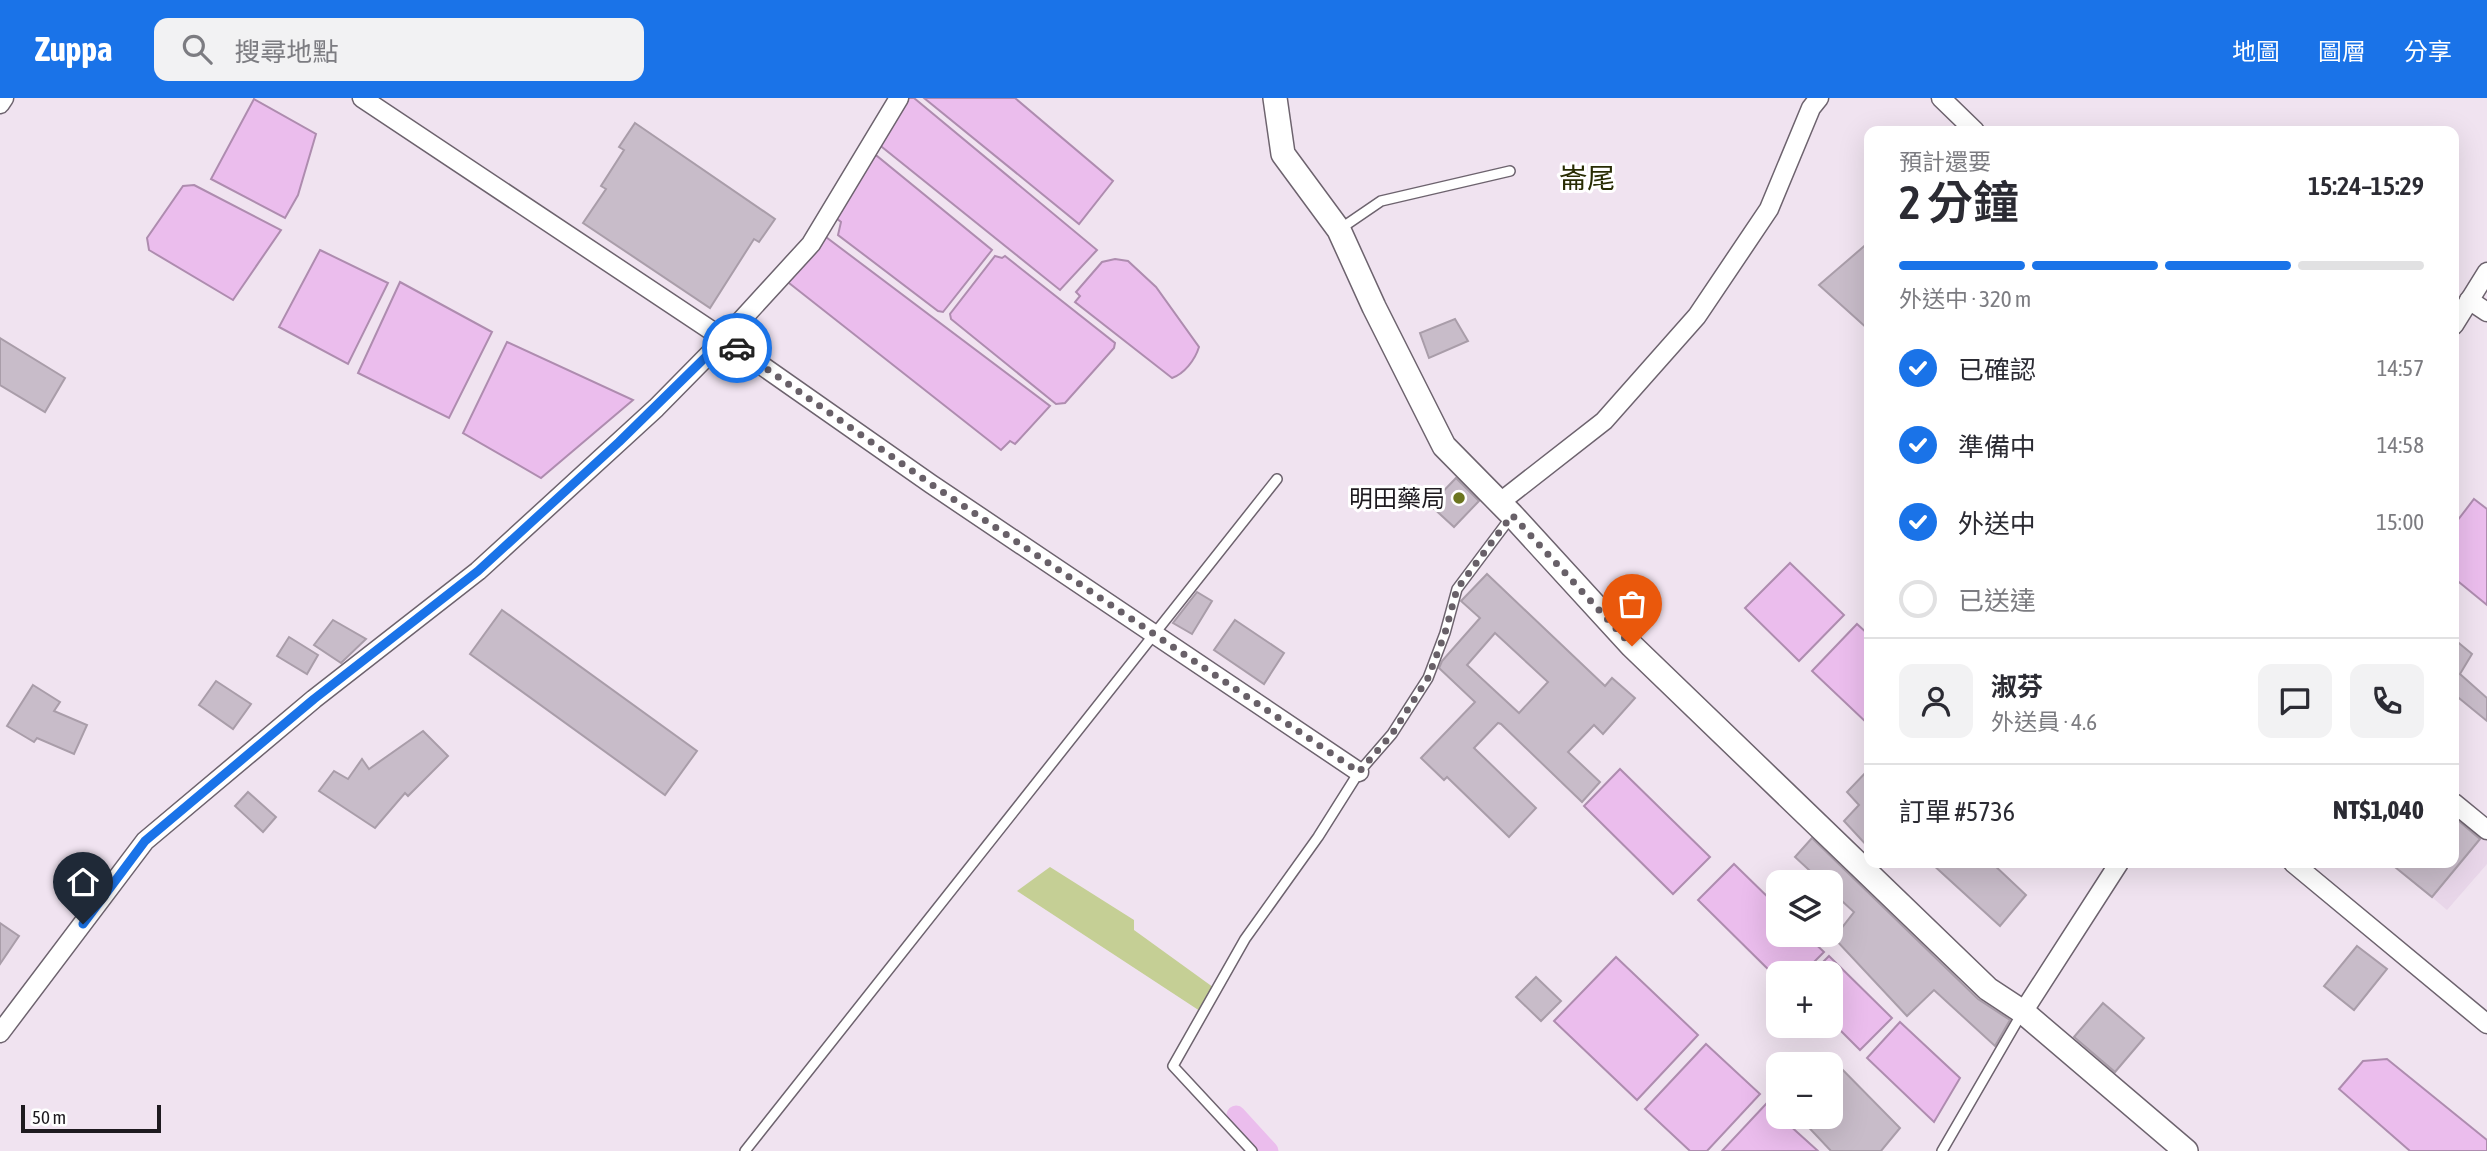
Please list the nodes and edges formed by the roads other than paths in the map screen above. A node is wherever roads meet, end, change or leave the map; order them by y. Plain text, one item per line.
1 (4, 98) edge
2 (362, 98) edge
3 (899, 98) edge
4 (1275, 98) edge
5 (1819, 98) edge
6 (1941, 98) edge
7 (0, 104) edge
8 (1970, 126) edge
9 (1510, 171) dead end
10 (1339, 230) junction
11 (2487, 272) edge
12 (2469, 300) junction
13 (2487, 312) edge
14 (2459, 317) edge
15 (724, 339) junction
16 (1277, 479) dead end
17 (1505, 509) junction
18 (1154, 633) junction
19 (1359, 772) junction
20 (2459, 807) edge
21 (2487, 830) edge
22 (2116, 868) edge
23 (2299, 868) edge
24 (2023, 1012) junction
25 (2487, 1024) edge
26 (0, 1033) edge
27 (745, 1151) edge
28 (1252, 1151) edge
29 (1942, 1151) edge
30 (2186, 1151) edge

1 - 7 street
2 - 15 street
3 - 15 street
4 - 10 street
5 - 17 street
6 - 8 street
9 - 10 lane
10 - 17 street
11 - 12 street
12 - 13 street
12 - 14 street
15 - 18 street
15 - 26 street
16 - 18 lane
17 - 19 lane
17 - 24 street
18 - 19 street
18 - 27 lane
19 - 28 lane
20 - 21 street
22 - 24 street
23 - 25 street
24 - 29 lane
24 - 30 street

